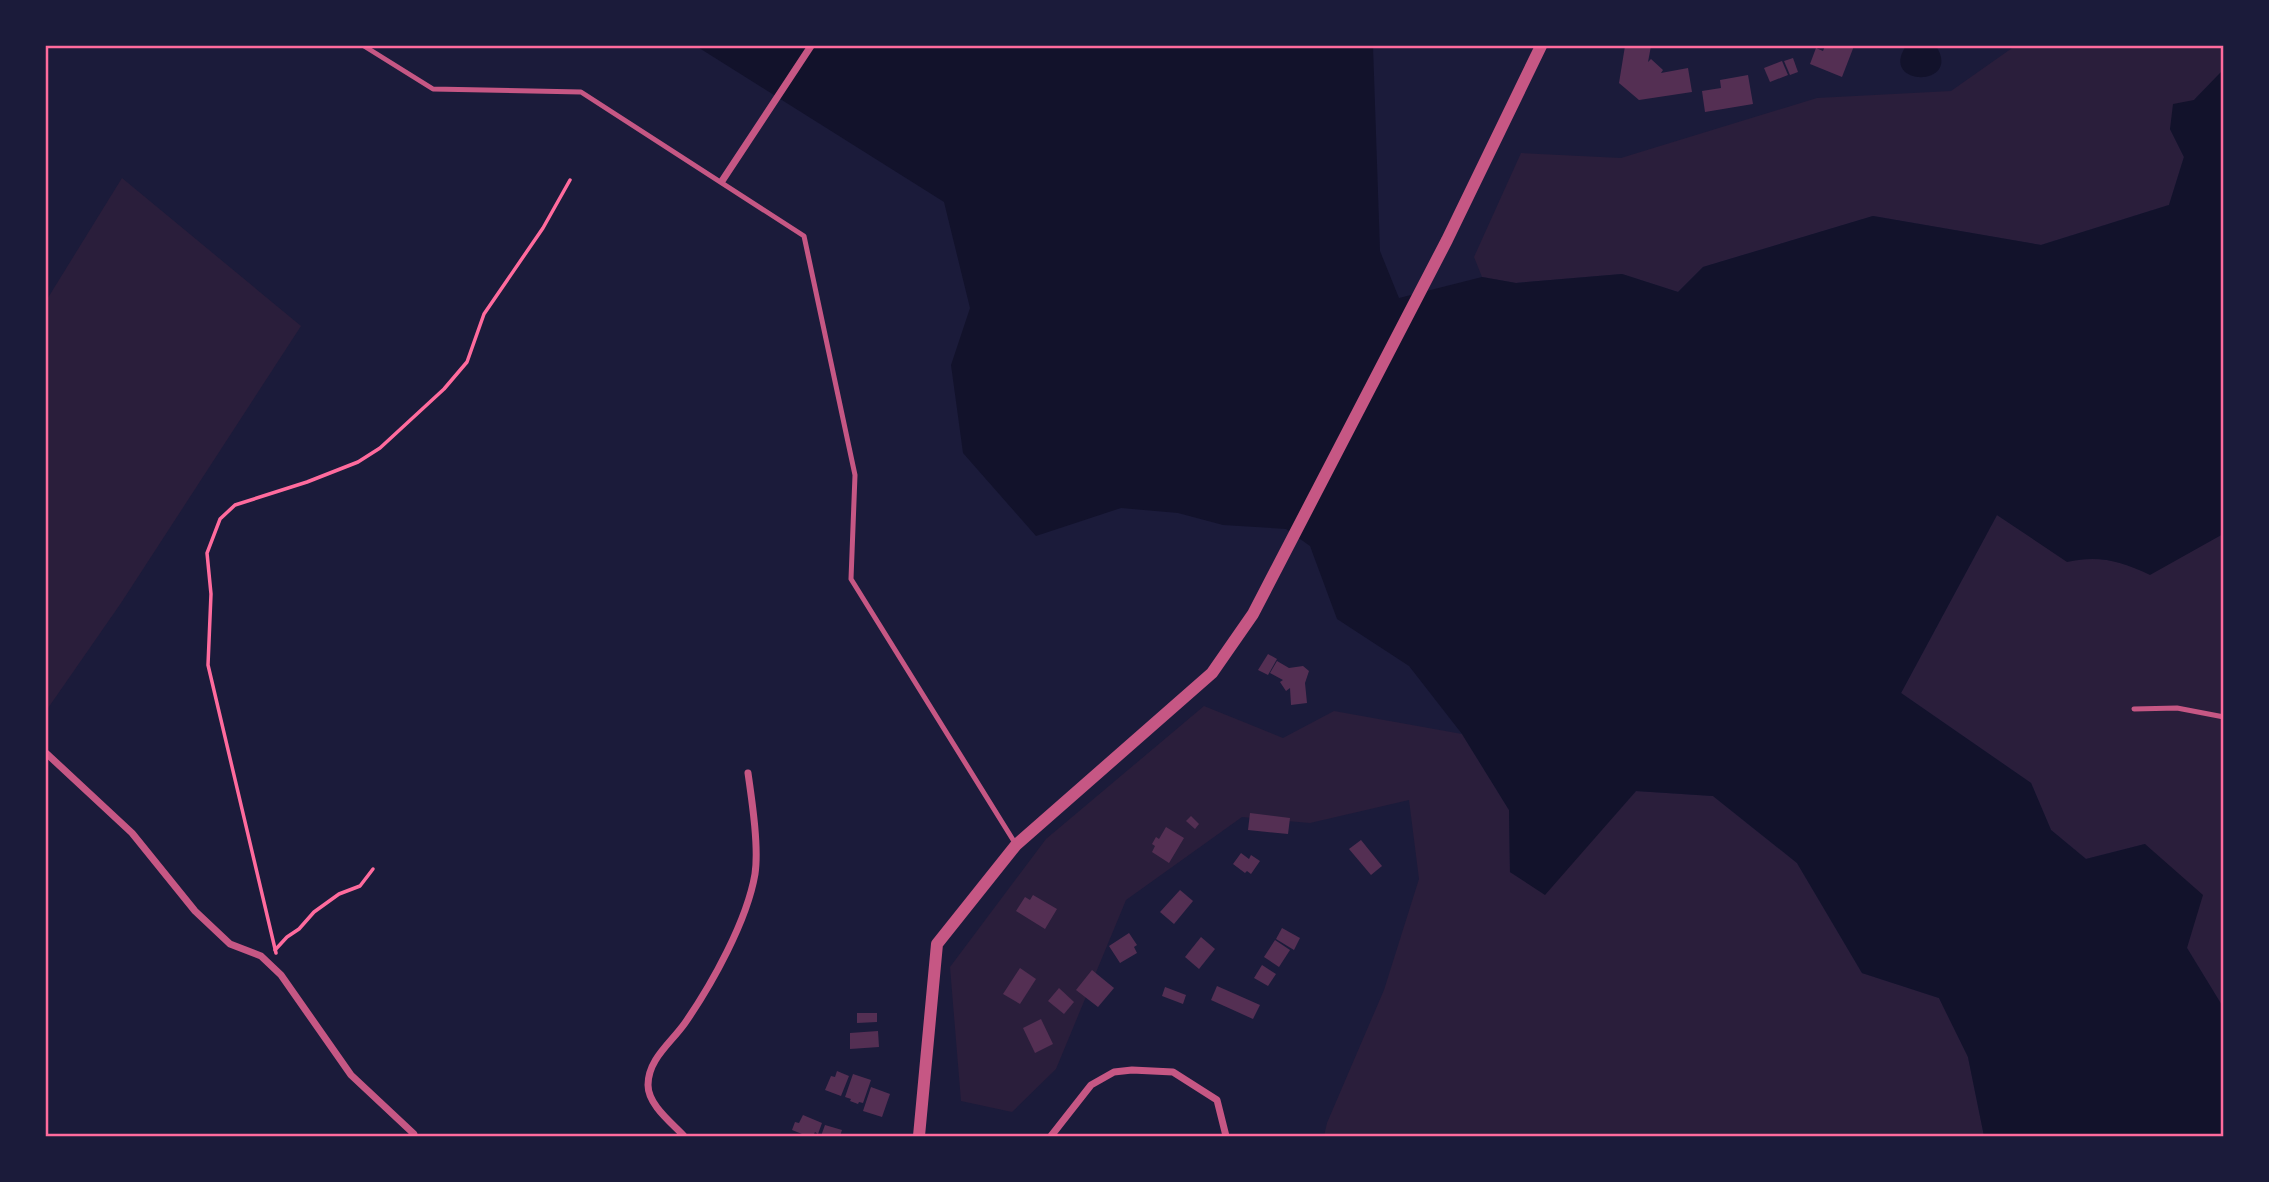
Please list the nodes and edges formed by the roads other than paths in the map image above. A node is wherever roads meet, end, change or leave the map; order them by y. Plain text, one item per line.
1 (364, 46) edge
2 (811, 46) edge
3 (1541, 46) edge
4 (722, 181) junction
5 (2134, 709) dead end
6 (2224, 717) edge
7 (46, 753) edge
8 (748, 773) dead end
9 (1016, 845) junction
10 (415, 1135) edge
11 (684, 1136) edge
12 (919, 1136) edge
13 (1051, 1136) edge
14 (1226, 1136) edge

1 - 4 lane
2 - 4 street
3 - 9 street
4 - 9 lane
5 - 6 lane
7 - 10 street
8 - 11 street
9 - 12 street
13 - 14 street

